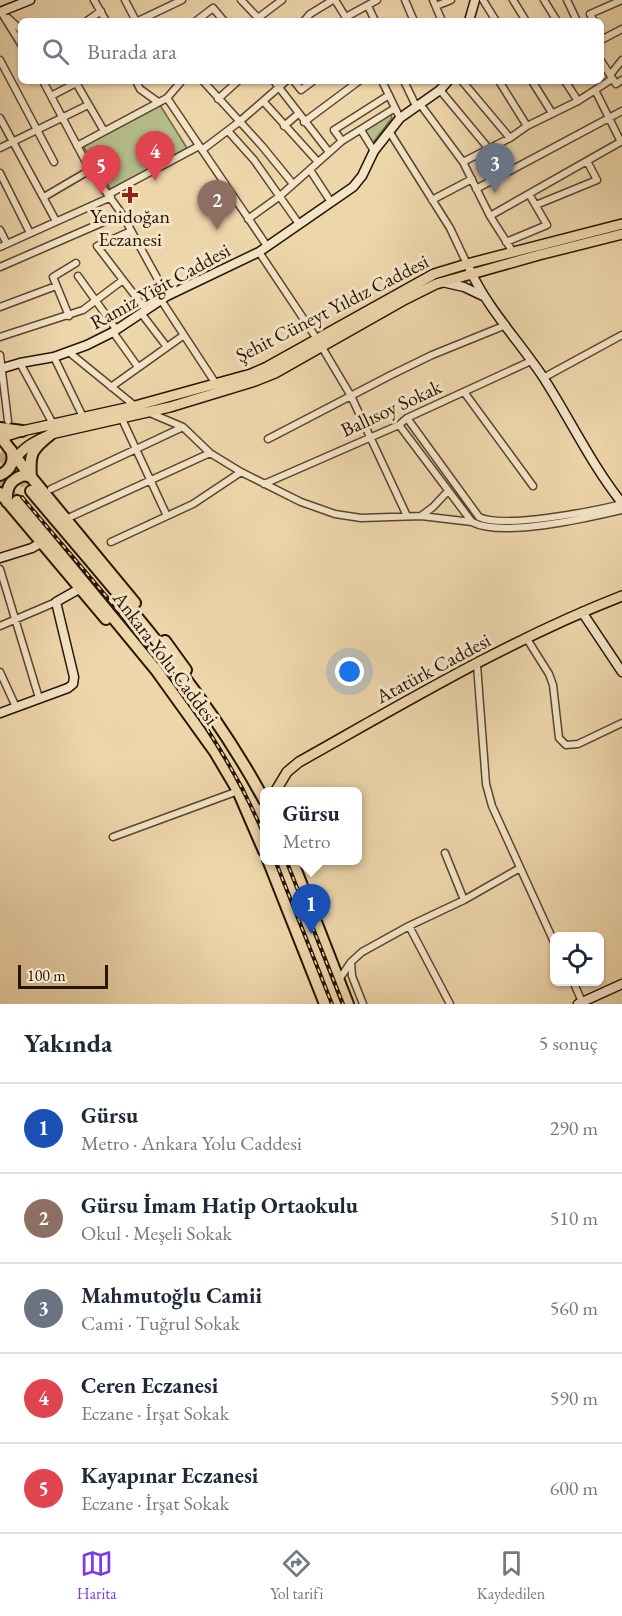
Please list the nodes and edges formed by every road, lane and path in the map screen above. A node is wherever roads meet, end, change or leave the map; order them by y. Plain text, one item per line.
1 (30, 0) edge
2 (94, 0) edge
3 (125, 0) edge
4 (182, 0) edge
5 (241, 0) edge
6 (282, 0) edge
7 (334, 0) edge
8 (377, 0) edge
9 (405, 0) edge
10 (451, 0) edge
11 (475, 0) edge
12 (483, 0) edge
13 (513, 0) edge
14 (544, 0) edge
15 (567, 0) edge
16 (622, 0) edge
17 (435, 3) edge
18 (368, 6) junction
19 (1, 12) edge
20 (100, 12) junction
21 (91, 18) edge
22 (104, 18) edge
23 (135, 18) edge
24 (143, 18) edge
25 (200, 18) edge
26 (221, 18) edge
27 (259, 18) edge
28 (261, 18) edge
29 (307, 18) edge
30 (346, 18) edge
31 (349, 18) edge
32 (374, 18) edge
33 (413, 18) edge
34 (441, 18) edge
35 (470, 18) edge
36 (494, 18) edge
37 (524, 18) edge
38 (555, 18) edge
39 (576, 18) edge
40 (592, 18) edge
41 (18, 27) edge
42 (622, 29) edge
43 (604, 36) edge
44 (18, 39) edge
45 (0, 60) edge
46 (622, 60) edge
47 (604, 65) edge
48 (615, 80) edge
49 (45, 84) edge
50 (72, 84) edge
51 (76, 84) edge
52 (138, 84) edge
53 (179, 84) edge
54 (206, 84) edge
55 (234, 84) edge
56 (276, 84) edge
57 (296, 84) edge
58 (309, 84) edge
59 (355, 84) edge
60 (384, 84) edge
61 (406, 84) edge
62 (443, 84) edge
63 (465, 84) edge
64 (501, 84) edge
65 (534, 84) edge
66 (567, 84) edge
67 (599, 84) edge
68 (595, 90) junction
69 (389, 95) junction
70 (51, 96) junction
71 (166, 98) junction
72 (218, 99) junction
73 (578, 100) junction
74 (263, 101) junction
75 (158, 102) junction
76 (88, 105) junction
77 (418, 105) junction
78 (395, 108) junction
79 (622, 111) edge
80 (552, 113) junction
81 (298, 114) junction
82 (0, 118) edge
83 (62, 118) junction
84 (400, 118) junction
85 (609, 118) junction
86 (239, 122) junction
87 (304, 122) junction
88 (285, 126) junction
89 (528, 126) junction
90 (37, 130) junction
91 (361, 130) junction
92 (104, 131) junction
93 (228, 131) junction
94 (389, 131) junction
95 (510, 138) junction
96 (13, 141) junction
97 (342, 141) junction
98 (621, 142) edge
99 (77, 146) junction
100 (0, 148) edge
101 (200, 148) junction
102 (489, 149) junction
103 (374, 151) junction
104 (329, 152) junction
105 (587, 161) junction
106 (54, 162) dead end
107 (318, 162) junction
108 (463, 162) junction
109 (90, 170) junction
110 (310, 170) junction
111 (0, 173) edge
112 (472, 179) junction
113 (293, 184) junction
114 (476, 189) junction
115 (529, 194) junction
116 (110, 195) junction
117 (44, 196) junction
118 (280, 196) junction
119 (432, 200) junction
120 (331, 202) junction
121 (536, 205) junction
122 (122, 214) junction
123 (490, 216) junction
124 (248, 219) junction
125 (56, 220) junction
126 (298, 224) junction
127 (622, 224) edge
128 (0, 230) edge
129 (131, 231) junction
130 (30, 233) junction
131 (622, 234) edge
132 (506, 242) junction
133 (3, 245) edge
134 (263, 249) junction
135 (513, 252) junction
136 (76, 263) dead end
137 (467, 264) junction
138 (0, 267) edge
139 (472, 274) junction
140 (78, 276) dead end
141 (123, 280) junction
142 (442, 282) junction
143 (56, 286) junction
144 (483, 296) junction
145 (164, 298) junction
146 (96, 302) junction
147 (0, 307) edge
148 (144, 311) junction
149 (69, 316) junction
150 (506, 325) junction
151 (114, 330) junction
152 (184, 335) junction
153 (622, 335) edge
154 (0, 337) edge
155 (319, 343) junction
156 (167, 347) junction
157 (69, 352) junction
158 (0, 355) edge
159 (54, 357) junction
160 (531, 361) junction
161 (20, 363) junction
162 (138, 367) junction
163 (1, 368) edge
164 (543, 378) junction
165 (216, 384) junction
166 (111, 387) junction
167 (464, 392) junction
168 (351, 396) junction
169 (135, 406) junction
170 (150, 412) junction
171 (83, 417) junction
172 (407, 418) junction
173 (122, 419) junction
174 (399, 425) junction
175 (183, 427) junction
176 (52, 429) junction
177 (22, 430) joint
178 (2, 433) edge
179 (371, 437) junction
180 (267, 439) dead end
181 (136, 449) junction
182 (210, 453) junction
183 (14, 460) junction
184 (241, 472) junction
185 (0, 475) edge
186 (31, 477) junction
187 (151, 481) junction
188 (264, 484) junction
189 (533, 486) dead end
190 (51, 489) dead end
191 (31, 490) tunnel mouth
192 (448, 490) junction
193 (0, 493) edge
194 (12, 501) junction
195 (622, 504) edge
196 (622, 510) edge
197 (167, 516) junction
198 (407, 516) junction
199 (421, 516) junction
200 (479, 517) junction
201 (66, 519) junction
202 (472, 522) junction
203 (42, 542) junction
204 (111, 542) dead end
205 (0, 558) edge
206 (0, 569) edge
207 (79, 588) junction
208 (622, 596) edge
209 (56, 602) junction
210 (582, 612) junction
211 (16, 618) junction
212 (0, 626) edge
213 (527, 639) junction
214 (477, 665) junction
215 (0, 672) edge
216 (622, 672) edge
217 (39, 698) junction
218 (15, 707) junction
219 (0, 713) edge
220 (190, 718) junction
221 (622, 723) edge
222 (231, 744) junction
223 (278, 787) edge
224 (238, 791) junction
225 (260, 793) edge
226 (113, 837) dead end
227 (260, 842) edge
228 (445, 853) dead end
229 (270, 865) edge
230 (294, 865) edge
231 (520, 868) junction
232 (464, 900) junction
233 (410, 926) junction
234 (550, 932) edge
235 (351, 962) junction
236 (338, 981) junction
237 (622, 984) edge
238 (575, 986) edge
239 (580, 1003) edge
240 (325, 1004) edge
241 (348, 1004) edge
242 (363, 1004) edge
243 (450, 1004) edge

1 - 19 main road
2 - 20 street
3 - 23 street
4 - 24 street
5 - 27 street
6 - 28 street
7 - 29 street
7 - 30 street
8 - 18 street
9 - 33 street
10 - 17 street
11 - 35 main road
12 - 36 street
13 - 37 street
14 - 38 street
15 - 39 street
16 - 40 street
17 - 34 street
18 - 31 street
18 - 32 street
19 - 41 street
19 - 44 street
20 - 21 street
20 - 22 street
25 - 26 street
42 - 43 street
45 - 90 street
46 - 48 street
47 - 48 street
49 - 70 street
50 - 70 street
51 - 76 street
52 - 75 street
53 - 71 street
54 - 72 street
55 - 72 street
56 - 74 street
56 - 81 street
57 - 58 street
59 - 87 street
60 - 69 street
61 - 77 street
62 - 77 main road, Ramiz Yiğit Caddesi
62 - 102 street
63 - 95 street
64 - 89 street
65 - 80 street
66 - 73 street
67 - 68 street
68 - 73 street
68 - 85 street
69 - 78 street
69 - 97 street
70 - 83 street
71 - 75 street
71 - 101 street
72 - 86 street
73 - 80 street
74 - 86 street
74 - 88 street
75 - 92 street
76 - 83 street
76 - 92 street
77 - 84 main road, Ramiz Yiğit Caddesi
77 - 108 street
78 - 84 street
78 - 91 street
79 - 85 street
80 - 89 street
81 - 87 street
81 - 88 street
82 - 96 street
83 - 90 street
83 - 99 street
84 - 94 main road, Ramiz Yiğit Caddesi
85 - 98 street
85 - 114 street
86 - 93 street
86 - 113 street
87 - 104 street
88 - 107 street
89 - 95 street
90 - 96 street
90 - 106 street
91 - 97 street
91 - 103 street
92 - 99 street
93 - 101 street
93 - 118 street
94 - 103 main road, Ramiz Yiğit Caddesi
94 - 119 street
95 - 102 street
96 - 100 street
96 - 117 street
97 - 104 street
98 - 105 street
99 - 109 street
101 - 116 street
101 - 124 street
102 - 108 street
103 - 120 main road, Ramiz Yiğit Caddesi
104 - 107 street
105 - 115 street
105 - 121 street
107 - 110 street
108 - 112 street
109 - 116 street
109 - 117 street
110 - 113 street
110 - 120 street
111 - 130 street
112 - 114 street
112 - 119 street
113 - 118 street
114 - 123 street
115 - 121 street
115 - 123 street
116 - 122 street
116 - 125 street
117 - 125 street
118 - 124 street
118 - 126 street
119 - 137 street
120 - 126 main road, Ramiz Yiğit Caddesi
121 - 132 street
122 - 129 street
122 - 138 street
123 - 132 street
124 - 134 street
125 - 130 street
126 - 134 main road, Ramiz Yiğit Caddesi
127 - 135 main road, Şehit Cüneyt Yıldız Caddesi
128 - 133 street
129 - 141 street
129 - 145 street
130 - 133 street
131 - 139 main road, Şehit Cüneyt Yıldız Caddesi
132 - 135 street
134 - 145 main road, Ramiz Yiğit Caddesi
134 - 155 street
135 - 137 main road, Şehit Cüneyt Yıldız Caddesi
136 - 143 street
137 - 139 main road
137 - 155 main road, Şehit Cüneyt Yıldız Caddesi
139 - 142 main road, Şehit Cüneyt Yıldız Caddesi
139 - 144 main road
140 - 146 street
141 - 146 street
141 - 148 street
142 - 144 main road
142 - 155 main road, Şehit Cüneyt Yıldız Caddesi
143 - 147 street
143 - 149 street
144 - 150 main road
145 - 148 main road, Ramiz Yiğit Caddesi
145 - 152 street
146 - 149 street
146 - 151 street
148 - 151 main road, Ramiz Yiğit Caddesi
148 - 156 street
149 - 154 street
150 - 160 main road
150 - 168 street
151 - 157 main road, Ramiz Yiğit Caddesi
151 - 162 street
152 - 156 street
152 - 165 street
153 - 164 street
155 - 165 main road, Şehit Cüneyt Yıldız Caddesi
155 - 168 street
155 - 170 main road
156 - 162 street
157 - 159 main road, Ramiz Yiğit Caddesi
157 - 166 street
158 - 163 street
159 - 161 main road, Ramiz Yiğit Caddesi
159 - 171 street
160 - 164 main road
160 - 167 street, Ballısoy Sokak
161 - 163 main road, Ramiz Yiğit Caddesi
161 - 176 street
162 - 166 street
163 - 178 street
164 - 195 main road
165 - 169 main road, Şehit Cüneyt Yıldız Caddesi
166 - 169 street
167 - 172 street, Ballısoy Sokak
167 - 189 street
168 - 179 street
168 - 180 street
169 - 171 main road, Şehit Cüneyt Yıldız Caddesi
170 - 173 main road
170 - 175 street
171 - 176 main road, Şehit Cüneyt Yıldız Caddesi
172 - 174 street, Ballısoy Sokak
172 - 200 street
173 - 176 main road
173 - 181 street
174 - 179 street, Ballısoy Sokak
174 - 192 street
175 - 181 street
175 - 182 street
176 - 177 main road, Şehit Cüneyt Yıldız Caddesi
176 - 183 main road
176 - 186 highway
177 - 178 highway
178 - 183 highway
179 - 188 street, Ballısoy Sokak
179 - 198 street
181 - 187 street
181 - 190 street
182 - 184 street
182 - 187 street
183 - 185 highway
183 - 186 highway
184 - 188 street
184 - 197 street
186 - 194 highway
186 - 201 highway
187 - 197 street
187 - 201 street
188 - 198 street
191 - 222 highway, Ankara Yolu Caddesi
192 - 199 street
192 - 202 street
193 - 194 highway
194 - 203 highway
194 - 220 highway, Ankara Yolu Caddesi
195 - 200 street
196 - 202 street
197 - 204 street
198 - 199 street
199 - 202 street
200 - 202 street
201 - 222 highway
203 - 205 main road
203 - 207 highway
206 - 211 street
207 - 209 main road
207 - 220 highway
208 - 210 main road, Atatürk Caddesi
209 - 211 street
209 - 217 main road
210 - 213 main road, Atatürk Caddesi
210 - 216 main road
211 - 212 street
211 - 217 street
213 - 214 main road, Atatürk Caddesi
213 - 221 street
214 - 223 main road, Atatürk Caddesi
214 - 231 street
215 - 218 street
217 - 218 main road
218 - 219 main road
220 - 224 highway, Ankara Yolu Caddesi
222 - 225 highway, Ankara Yolu Caddesi
224 - 226 street
224 - 227 highway, Ankara Yolu Caddesi
228 - 232 street
229 - 240 highway
230 - 236 highway
231 - 232 street
231 - 234 street
232 - 233 street
233 - 235 street
233 - 243 street
235 - 236 street
235 - 242 street
236 - 241 highway
237 - 239 main road
238 - 239 street

